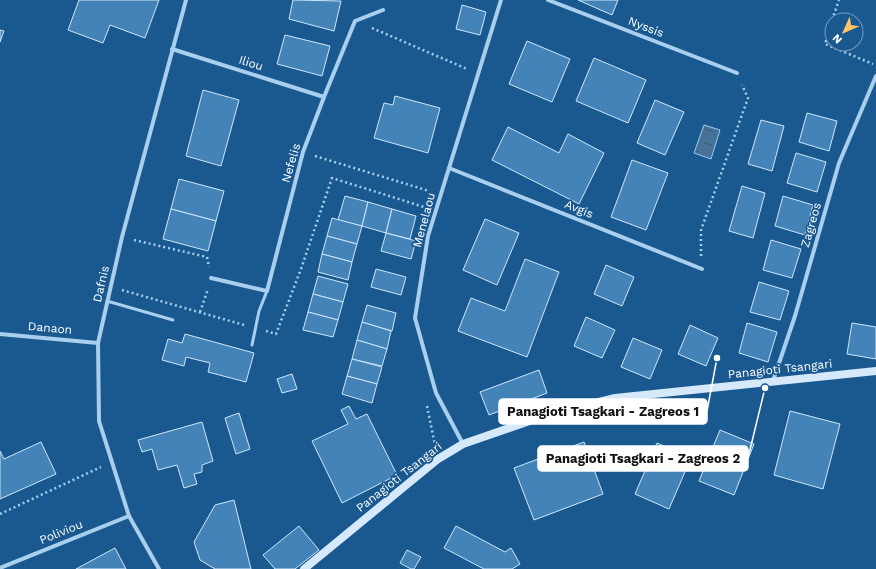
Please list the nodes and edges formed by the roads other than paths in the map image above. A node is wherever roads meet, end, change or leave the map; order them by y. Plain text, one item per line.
1 (186, 0) edge
2 (501, 0) edge
3 (548, 0) edge
4 (383, 10) dead end
5 (172, 49) junction
6 (737, 73) road end
7 (876, 76) edge
8 (324, 97) junction
9 (449, 168) junction
10 (702, 268) road end
11 (211, 278) road end
12 (267, 291) junction
13 (107, 301) junction
14 (173, 320) dead end
15 (0, 334) edge
16 (98, 342) junction
17 (252, 345) dead end
18 (876, 371) edge
19 (773, 382) junction
20 (462, 444) junction
21 (129, 516) junction
22 (0, 568) edge
23 (159, 569) edge
24 (304, 569) edge

1 - 5 street, Dafnis
2 - 9 street, Menelaou
3 - 6 street, Nyssis
4 - 8 street, Nefelis
5 - 8 street, Iliou
5 - 13 street, Dafnis
7 - 19 street, Zagreos
8 - 12 street, Nefelis
9 - 10 street, Avgis
9 - 20 street, Menelaou
11 - 12 street
12 - 17 lane
13 - 14 lane
13 - 16 street, Dafnis
15 - 16 street, Danaon
16 - 21 street, Dafnis
18 - 19 street, Panagioti Tsangari
19 - 20 street, Panagioti Tsangari
20 - 24 street, Panagioti Tsangari
21 - 22 street, Poliviou
21 - 23 street, Dafnis

